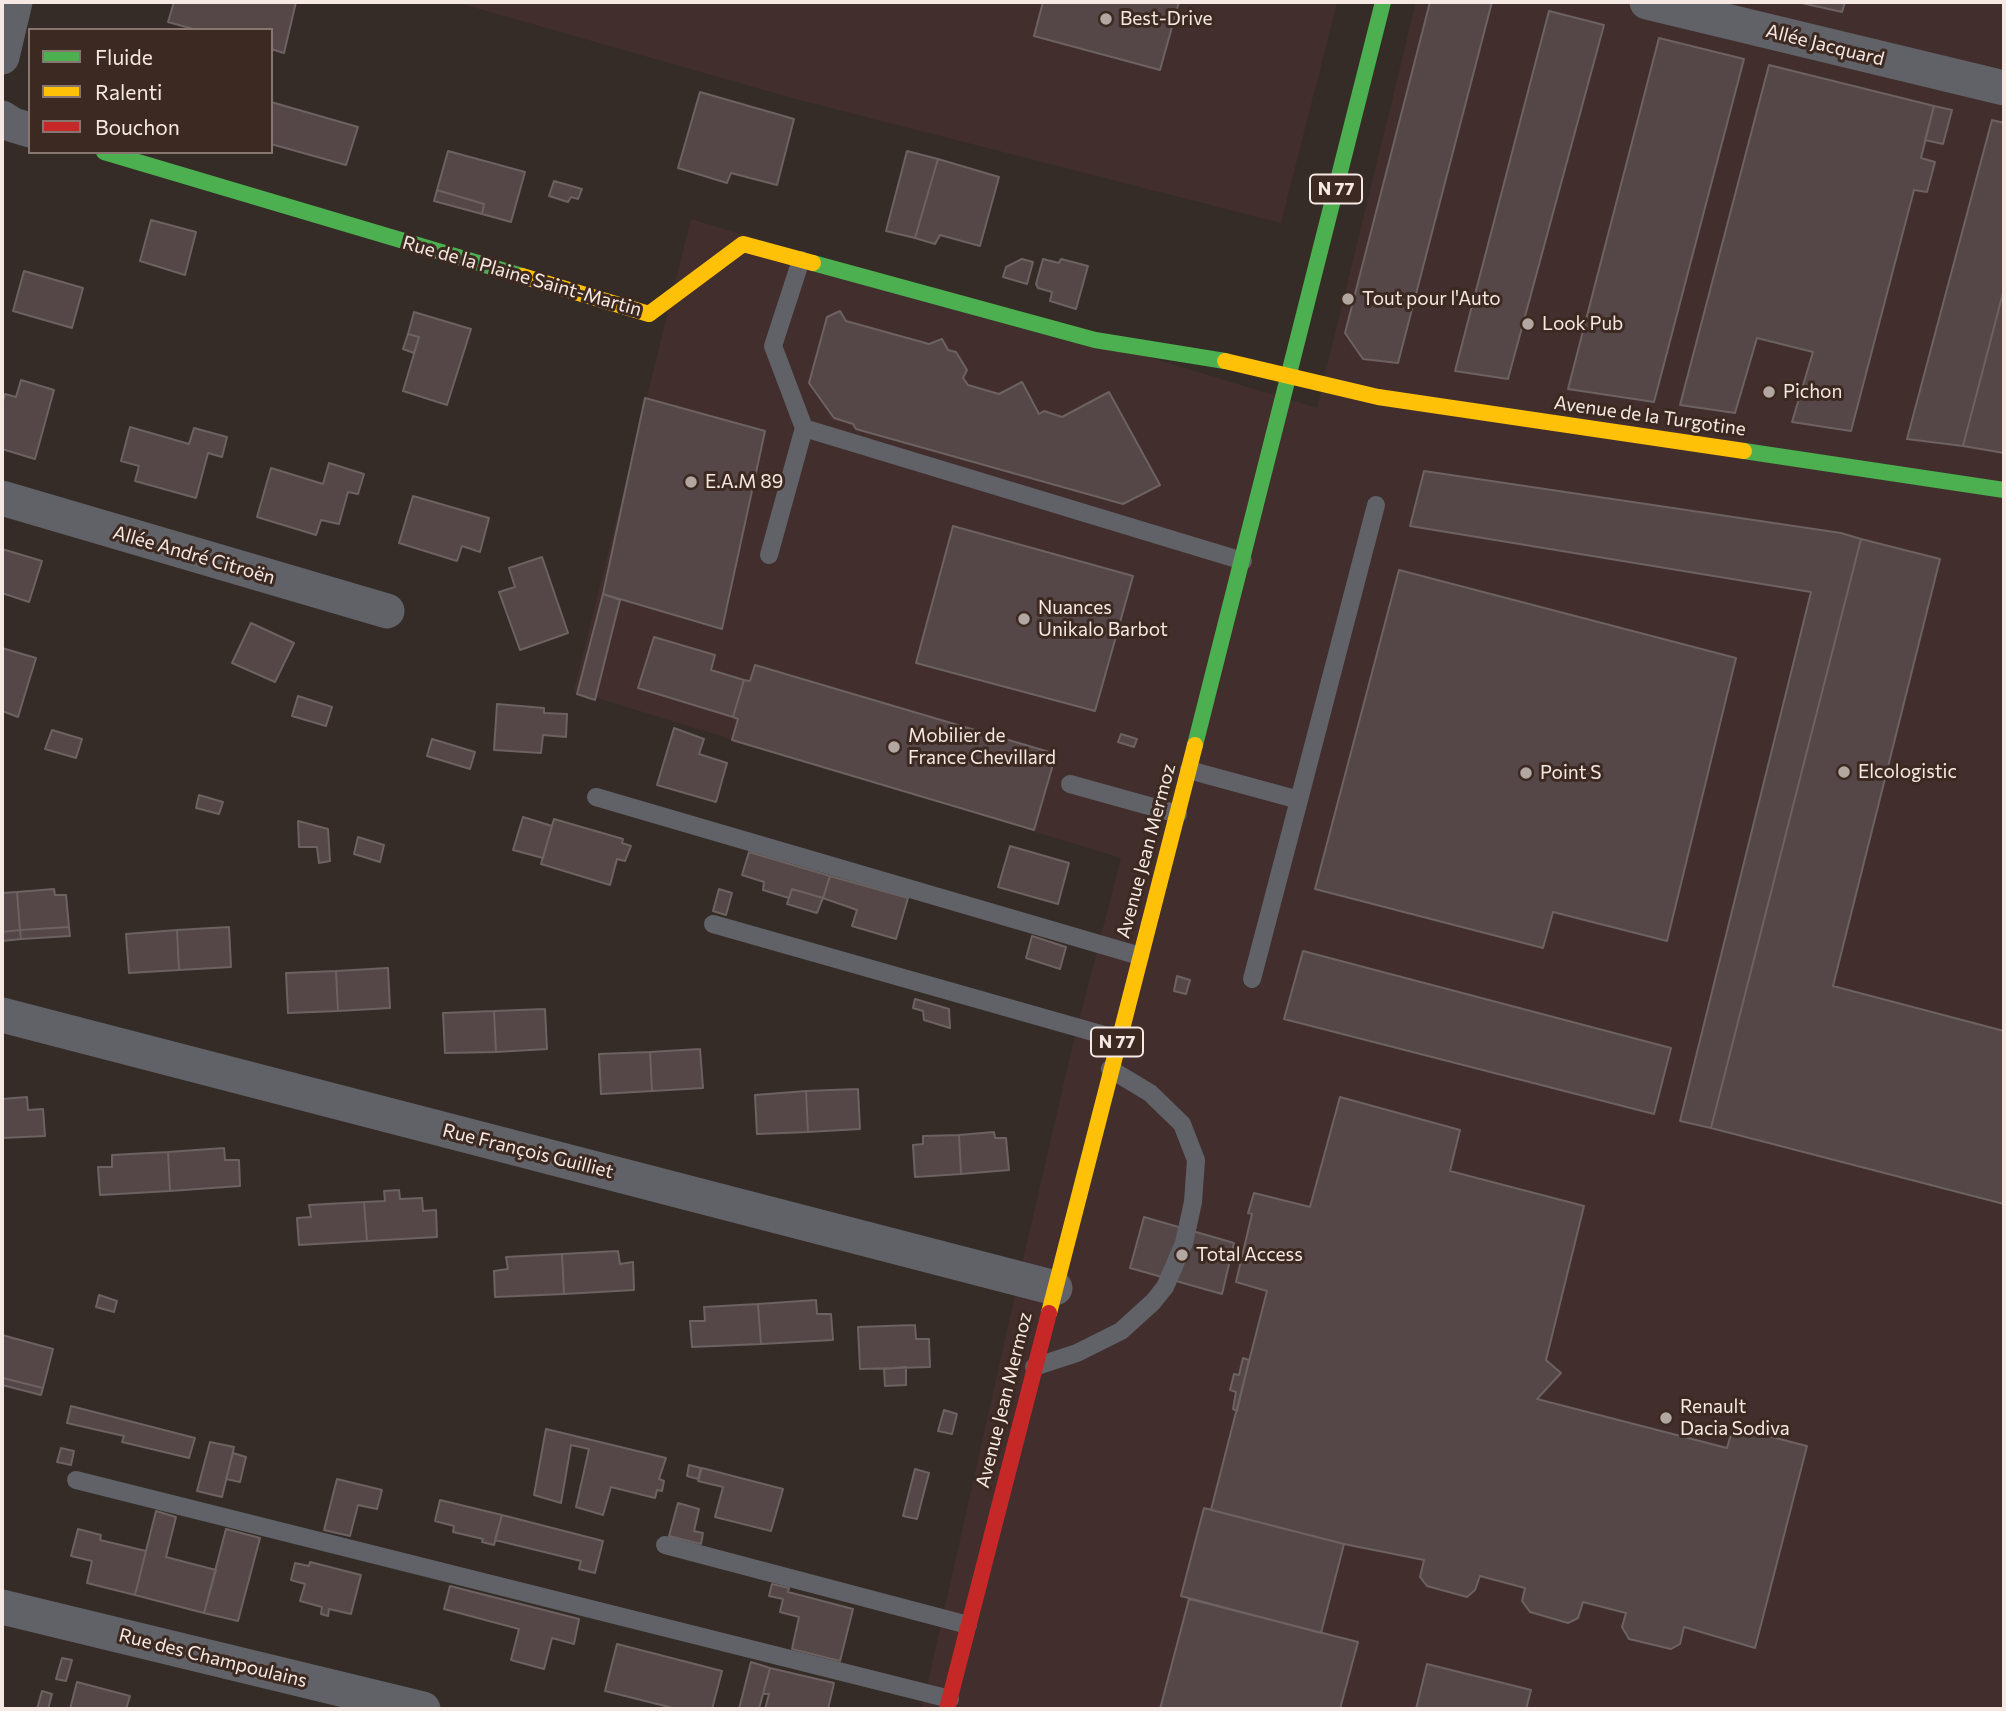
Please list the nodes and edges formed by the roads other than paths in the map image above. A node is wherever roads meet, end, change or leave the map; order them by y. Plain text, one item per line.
1 (15, 2) edge
2 (1383, 2) edge
3 (1647, 2) edge
4 (2, 57) edge
5 (2004, 88) edge
6 (2, 118) edge
7 (28, 129) edge
8 (111, 154) edge
9 (801, 260) junction
10 (1290, 376) junction
11 (804, 428) junction
12 (2004, 490) edge
13 (2, 498) edge
14 (1376, 505) dead end
15 (769, 555) dead end
16 (1243, 561) junction
17 (387, 611) dead end
18 (1189, 771) junction
19 (1070, 784) dead end
20 (596, 797) dead end
21 (1299, 800) junction
22 (1178, 814) junction
23 (713, 925) dead end
24 (1140, 956) junction
25 (1252, 979) dead end
26 (2, 1015) edge
27 (1118, 1040) junction
28 (1110, 1069) junction
29 (1055, 1288) junction
30 (1034, 1367) junction
31 (76, 1480) dead end
32 (665, 1545) dead end
33 (2, 1607) edge
34 (968, 1625) junction
35 (948, 1704) edge
36 (423, 1709) edge

1 - 4 street
2 - 10 street, Avenue Jean Mermoz / N 77
3 - 5 street, Allée Jacquard
6 - 7 street
8 - 9 street, Rue de la Plaine Saint-Martin
9 - 10 street, Rue de la Plaine Saint-Martin
9 - 11 lane
10 - 12 street, Avenue de la Turgotine
10 - 16 street, Avenue Jean Mermoz / N 77
11 - 15 lane
11 - 16 lane
13 - 17 street, Allée André Citroën
14 - 21 lane
16 - 18 street, Avenue Jean Mermoz / N 77
18 - 21 lane
18 - 22 street, Avenue Jean Mermoz / N 77
19 - 22 lane
20 - 24 lane
21 - 25 lane
22 - 24 street, Avenue Jean Mermoz / N 77
23 - 27 lane
24 - 27 street, Avenue Jean Mermoz / N 77
26 - 29 street, Rue François Guilliet
27 - 28 street, Avenue Jean Mermoz / N 77
28 - 29 street, Avenue Jean Mermoz / N 77
28 - 30 lane
29 - 30 street, Avenue Jean Mermoz / N 77
30 - 34 street, Avenue Jean Mermoz / N 77
31 - 35 lane
32 - 34 lane
33 - 36 street, Rue des Champoulains
34 - 35 street, Avenue Jean Mermoz / N 77

